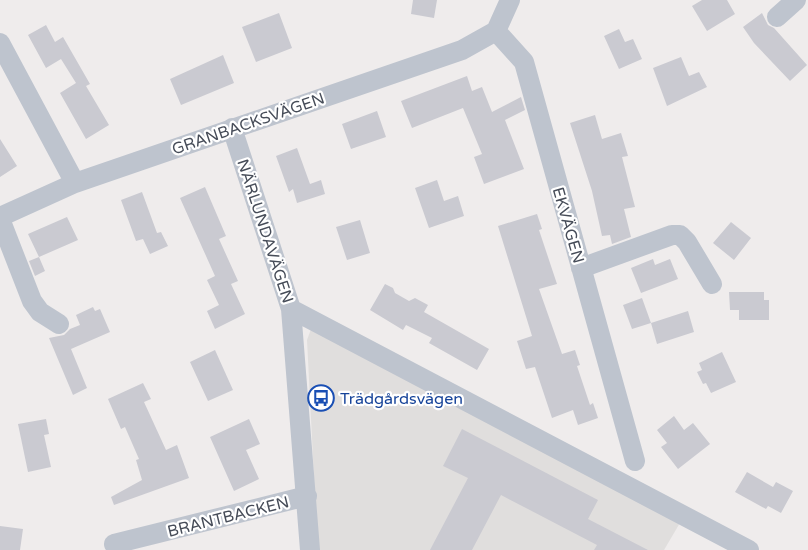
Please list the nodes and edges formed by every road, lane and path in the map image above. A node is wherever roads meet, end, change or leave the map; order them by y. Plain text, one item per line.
1 (510, 0) edge
2 (796, 0) edge
3 (777, 17) dead end
4 (495, 31) junction
5 (0, 43) edge
6 (232, 128) junction
7 (75, 183) junction
8 (0, 218) edge
9 (581, 268) junction
10 (712, 284) dead end
11 (291, 309) junction
12 (59, 324) dead end
13 (635, 461) dead end
14 (307, 496) junction
15 (114, 544) dead end
16 (310, 550) edge
17 (749, 550) edge

1 - 4 street
2 - 3 street
4 - 6 street, GRANBACKSVÄGEN
4 - 9 street, EKVÄGEN
5 - 7 street
6 - 7 street, GRANBACKSVÄGEN
6 - 11 street, NÄRLUNDAVÄGEN
7 - 8 street, GRANBACKSVÄGEN
8 - 12 street
9 - 10 street
9 - 13 street, EKVÄGEN
11 - 14 street, NÄRLUNDAVÄGEN
11 - 17 street
14 - 15 street, BRANTBACKEN
14 - 16 street, NÄRLUNDAVÄGEN

